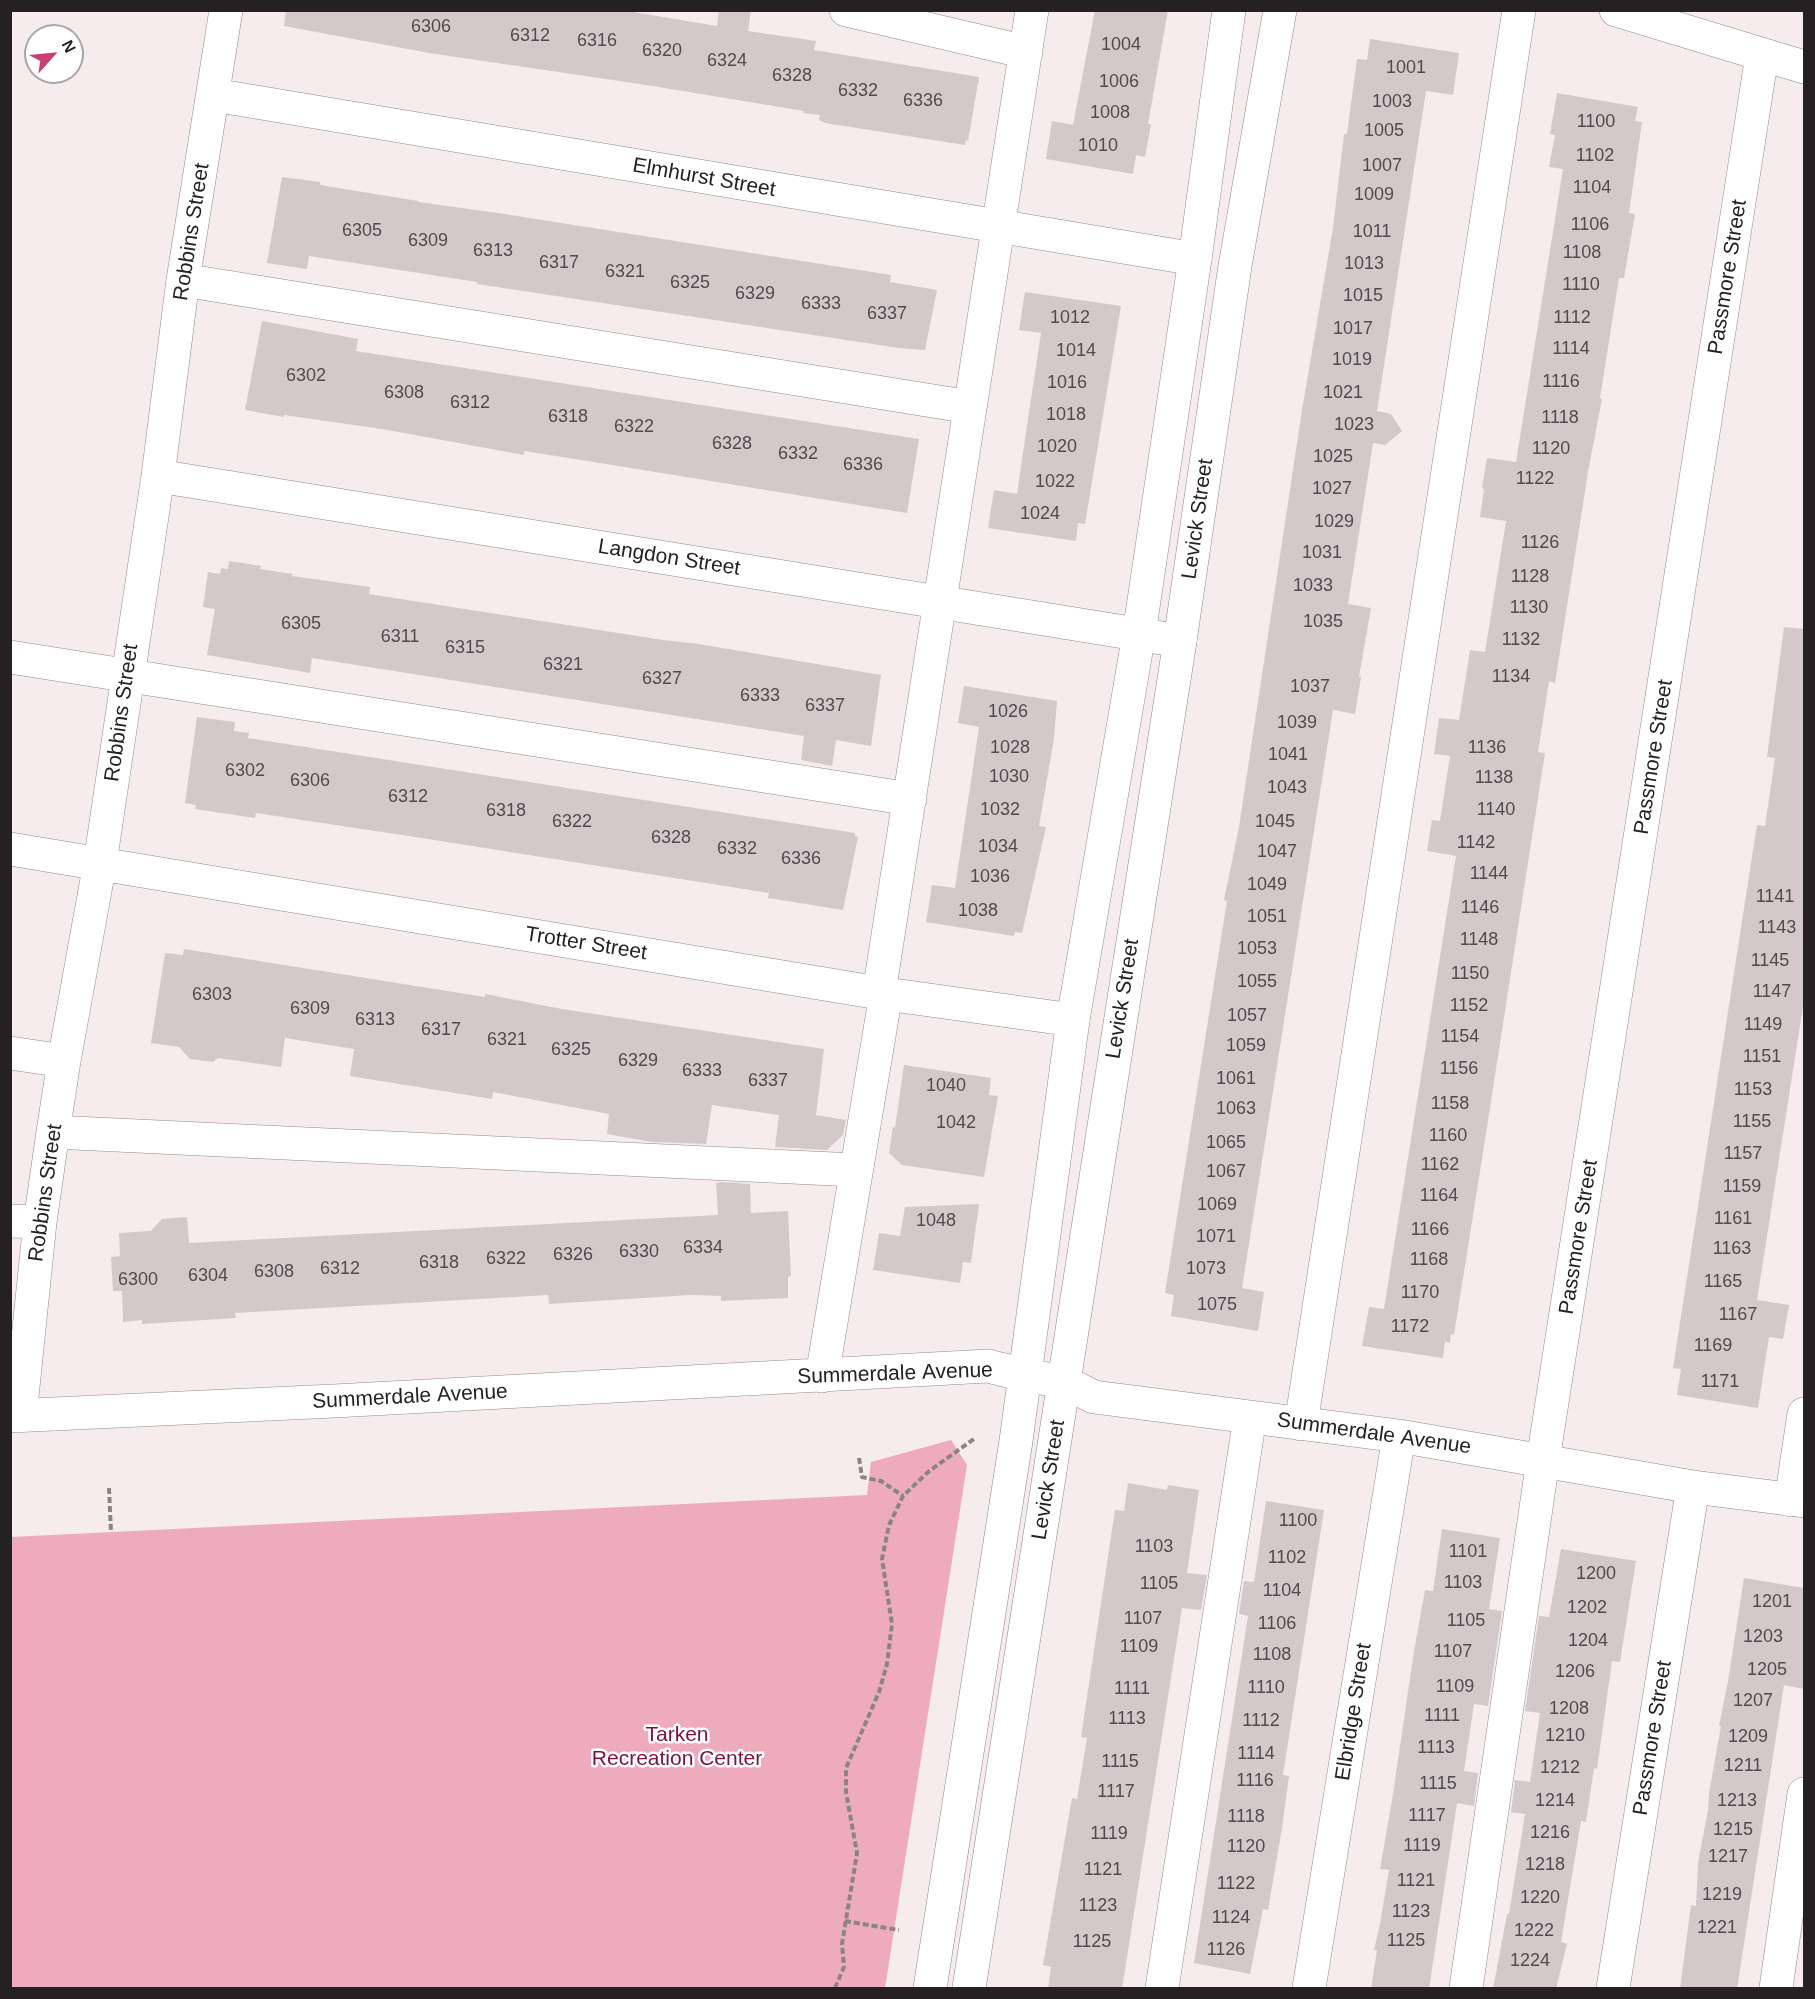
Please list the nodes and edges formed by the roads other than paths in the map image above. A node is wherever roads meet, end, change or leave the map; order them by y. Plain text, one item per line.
1 (226, 10) edge
2 (846, 10) edge
3 (1032, 10) edge
4 (1229, 10) edge
5 (1280, 10) edge
6 (1519, 10) edge
7 (1616, 10) edge
8 (1026, 52) junction
9 (1762, 55) junction
10 (1804, 67) edge
11 (214, 95) junction
12 (998, 227) junction
13 (1195, 259) junction
14 (183, 280) junction
15 (970, 407) junction
16 (158, 476) junction
17 (941, 602) junction
18 (1139, 634) junction
19 (1180, 641) junction
20 (10, 657) edge
21 (128, 674) junction
22 (910, 798) junction
23 (10, 849) edge
24 (100, 863) junction
25 (883, 994) junction
26 (1073, 1020) junction
27 (10, 1053) edge
28 (64, 1061) junction
29 (53, 1132) junction
30 (855, 1170) junction
31 (25, 1222) edge
32 (1024, 1375) junction
33 (822, 1376) junction
34 (1064, 1382) junction
35 (1804, 1414) edge
36 (15, 1416) edge
37 (1250, 1417) junction
38 (1301, 1424) junction
39 (1399, 1436) junction
40 (1543, 1460) junction
41 (1693, 1487) junction
42 (1798, 1501) edge
43 (1804, 1794) edge
44 (930, 1989) edge
45 (969, 1989) edge
46 (1162, 1989) edge
47 (1309, 1989) edge
48 (1466, 1989) edge
49 (1613, 1989) edge
50 (1776, 1989) edge

1 - 11 street, Robbins Street
2 - 8 street
3 - 8 street
4 - 13 street, Levick Street
5 - 19 street, Levick Street
6 - 38 street
7 - 9 street
8 - 12 street
9 - 10 street
9 - 40 street, Passmore Street
11 - 12 street, Elmhurst Street
11 - 14 street, Robbins Street
12 - 13 street, Elmhurst Street
12 - 15 street
13 - 18 street, Levick Street
14 - 15 street
14 - 16 street, Robbins Street
15 - 17 street
16 - 17 street, Langdon Street
16 - 21 street, Robbins Street
17 - 18 street, Langdon Street
17 - 22 street
18 - 19 street, Langdon Street
18 - 26 street, Levick Street
19 - 34 street, Levick Street
20 - 21 street
21 - 22 street
21 - 24 street, Robbins Street
22 - 25 street
23 - 24 street, Trotter Street
24 - 25 street, Trotter Street
24 - 28 street, Robbins Street
25 - 26 street, Trotter Street
25 - 30 street
26 - 32 street, Levick Street
27 - 28 street
28 - 29 street, Robbins Street
29 - 30 street
29 - 31 street, Robbins Street
30 - 33 street
31 - 36 street, Robbins Street
32 - 33 street, Summerdale Avenue
32 - 34 street, Summerdale Avenue
32 - 44 street, Levick Street
33 - 36 street, Summerdale Avenue
34 - 37 street, Summerdale Avenue
34 - 45 street, Levick Street
35 - 42 street
37 - 38 street, Summerdale Avenue
37 - 46 street
38 - 39 street, Summerdale Avenue
39 - 40 street, Summerdale Avenue
39 - 47 street, Elbridge Street
40 - 41 street, Summerdale Avenue
40 - 48 street, Passmore Street
41 - 42 street, Summerdale Avenue
41 - 49 street, Passmore Street
43 - 50 street

